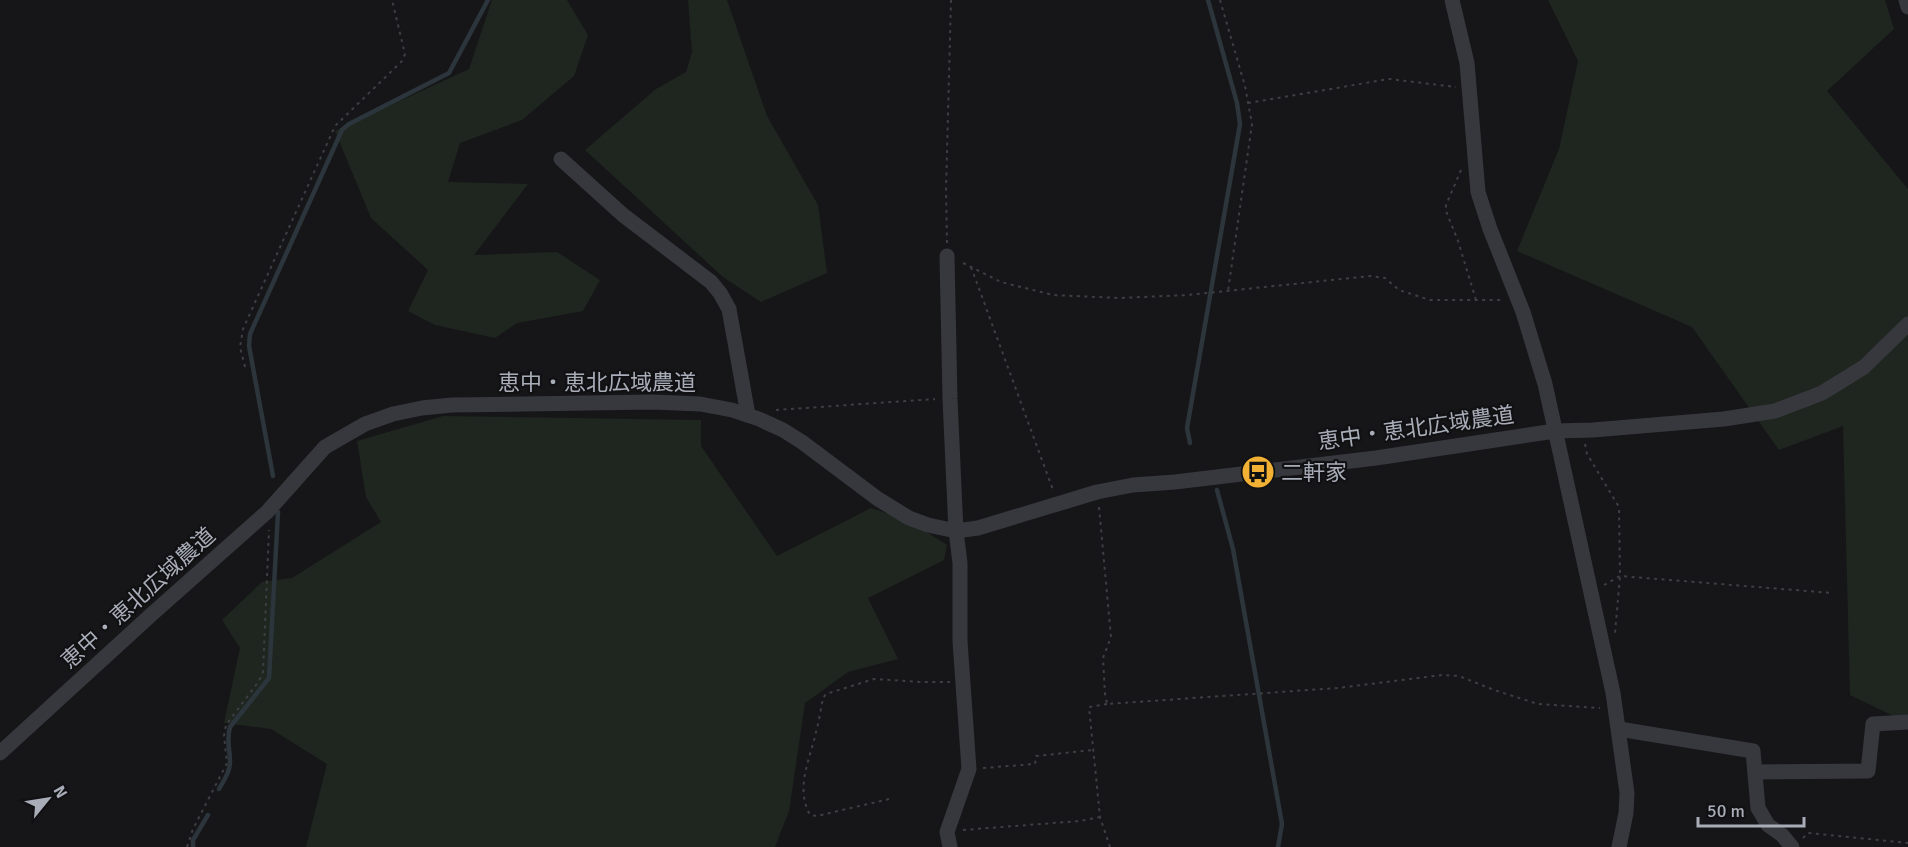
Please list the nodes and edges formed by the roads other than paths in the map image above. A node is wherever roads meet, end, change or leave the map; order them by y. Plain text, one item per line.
1 (1452, 0) edge
2 (1906, 0) edge
3 (1908, 7) edge
4 (561, 159) dead end
5 (947, 256) road end
6 (1908, 324) edge
7 (754, 417) junction
8 (1555, 431) junction
9 (956, 531) junction
10 (1908, 722) edge
11 (1619, 729) junction
12 (0, 753) edge
13 (1755, 772) junction
14 (948, 839) edge
15 (1797, 844) edge
16 (1618, 847) edge

1 - 8 street
2 - 3 street
4 - 7 street
5 - 9 street
6 - 8 street, 恵中・恵北広域農道
7 - 9 street, 恵中・恵北広域農道
7 - 12 street, 恵中・恵北広域農道
8 - 9 street, 恵中・恵北広域農道
8 - 11 street
9 - 14 street
10 - 13 street
11 - 13 street
11 - 16 street
13 - 15 street

